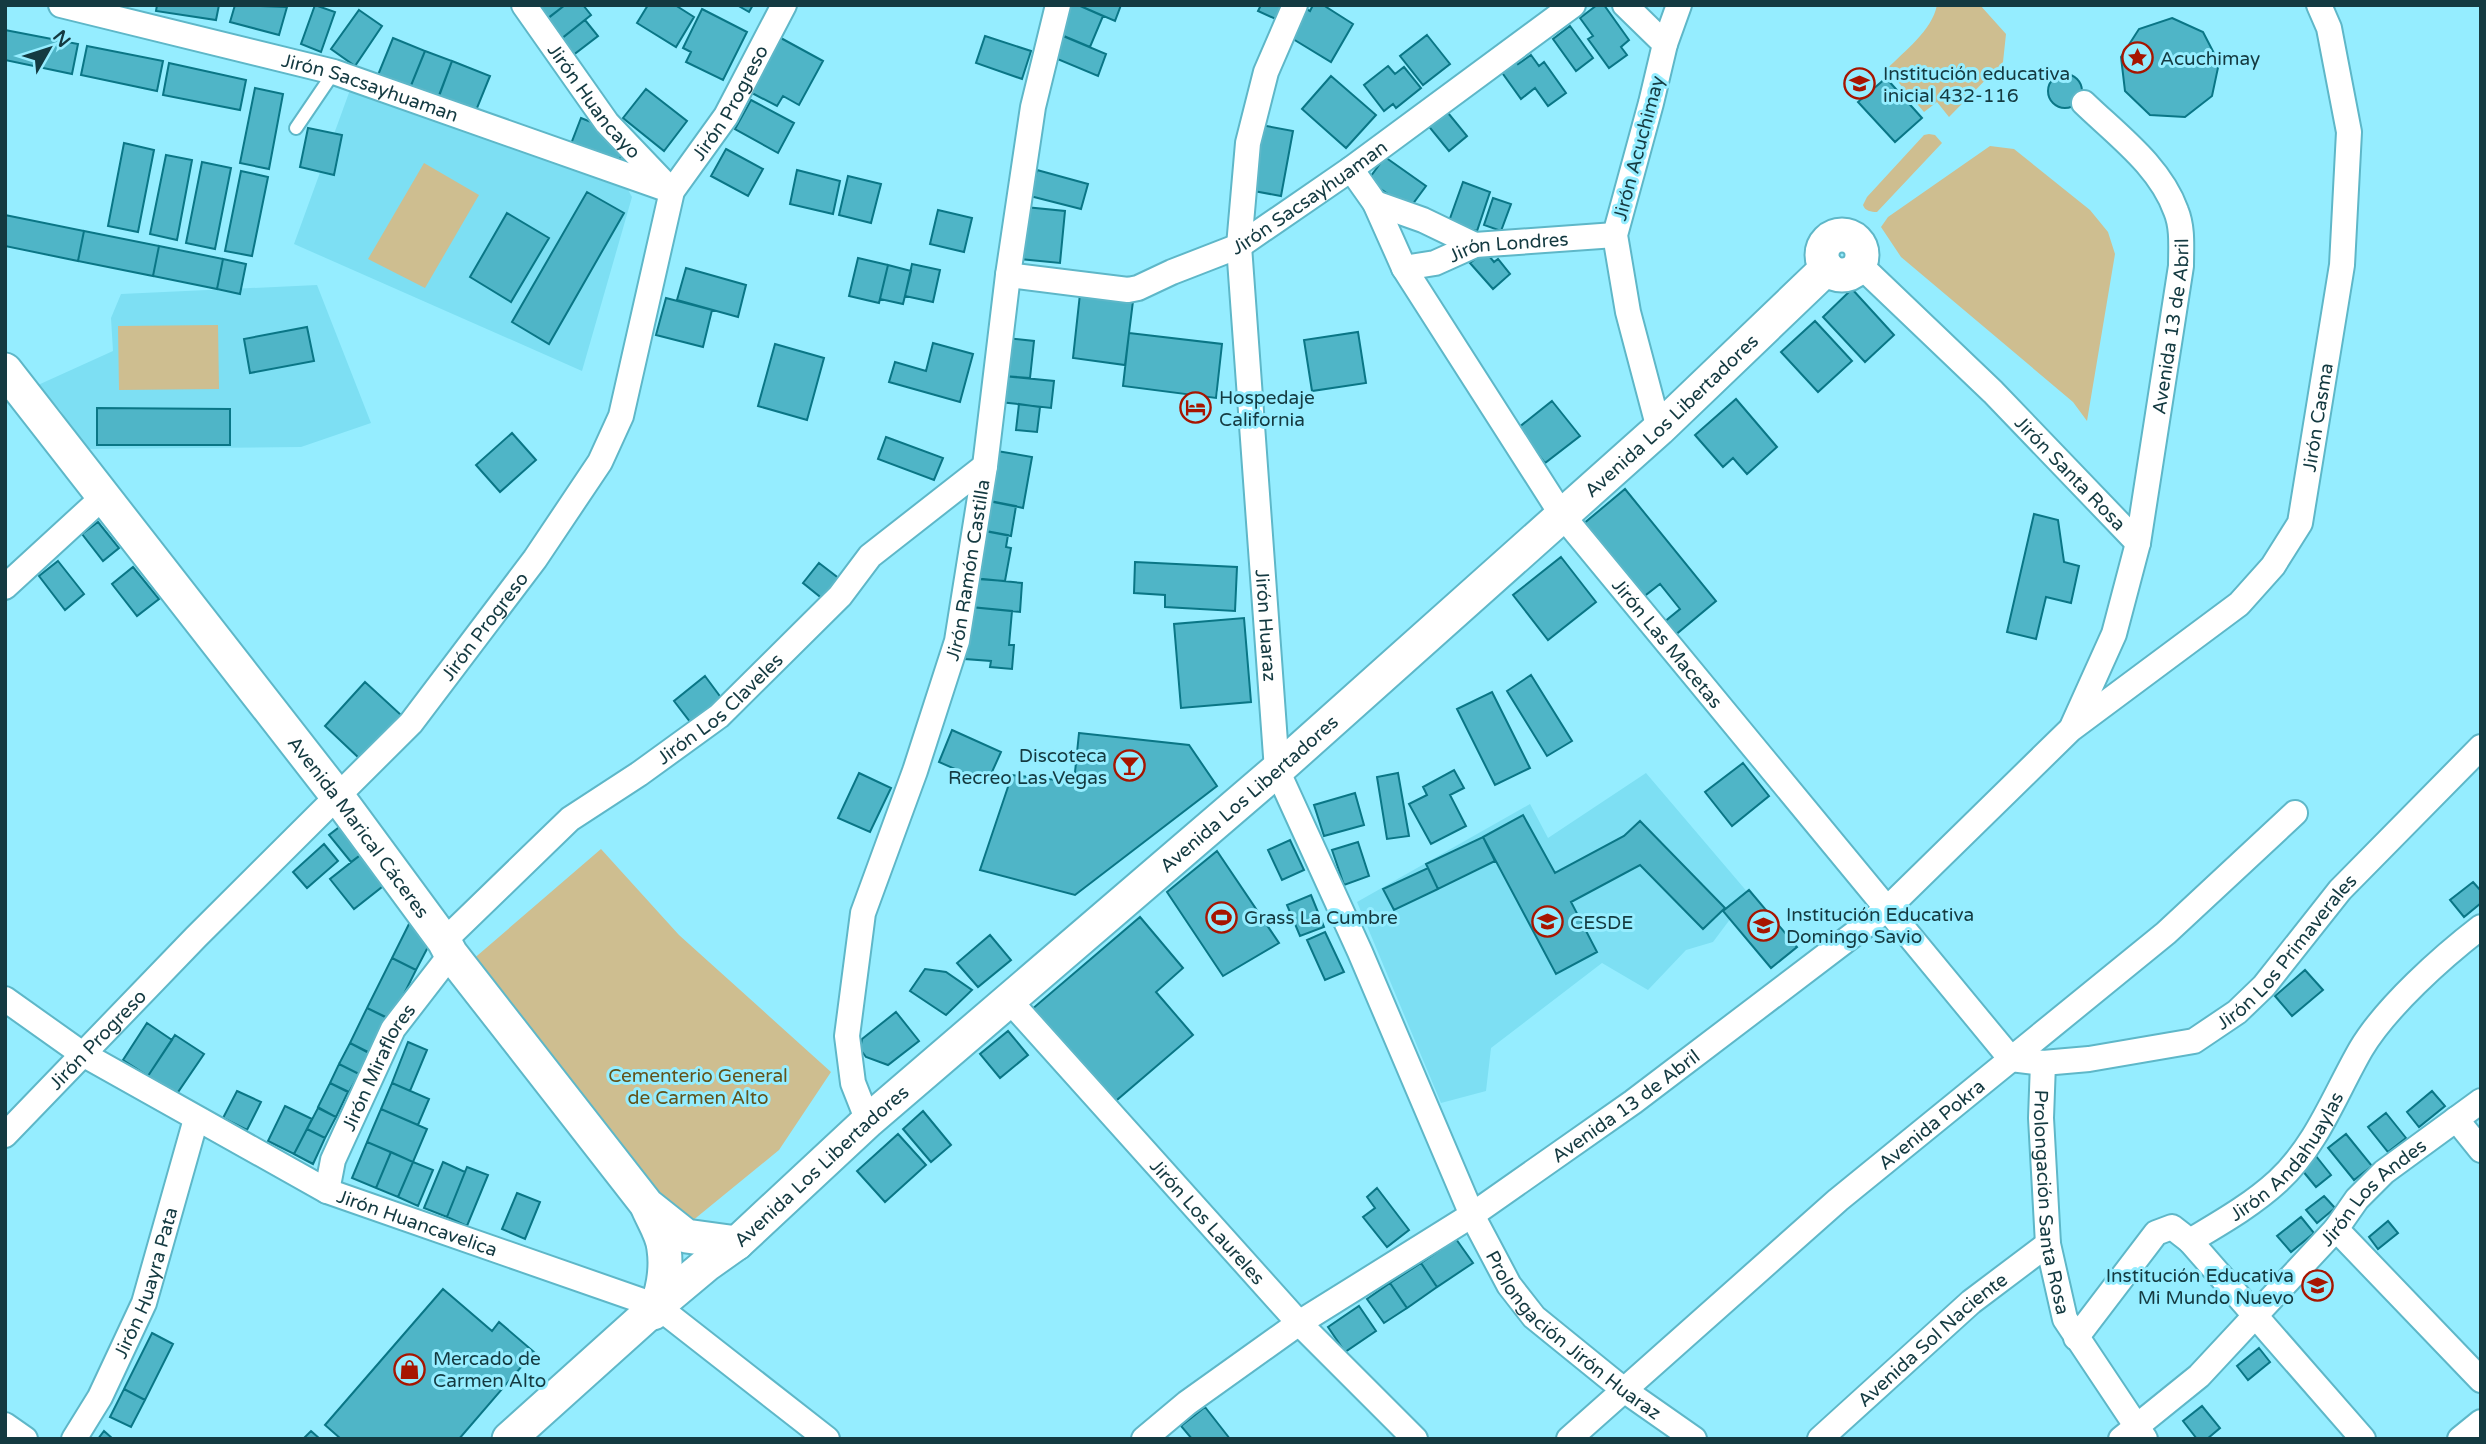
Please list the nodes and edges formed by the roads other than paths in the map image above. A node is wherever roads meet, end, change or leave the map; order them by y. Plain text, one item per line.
1 (61, 5) edge
2 (524, 5) edge
3 (784, 5) edge
4 (1058, 5) edge
5 (1296, 5) edge
6 (1573, 5) edge
7 (1625, 5) edge
8 (1679, 5) edge
9 (2319, 5) edge
10 (1665, 44) junction
11 (334, 72) junction
12 (2084, 103) dead end
13 (296, 128) dead end
14 (1351, 169) junction
15 (672, 191) junction
16 (1375, 203) junction
17 (1615, 235) junction
18 (1475, 245) junction
19 (1239, 246) junction
20 (1844, 267) joint
21 (1404, 268) junction
22 (1008, 275) junction
23 (5, 370) edge
24 (1659, 429) junction
25 (985, 466) junction
26 (103, 497) junction
27 (1562, 515) junction
28 (2138, 543) junction
29 (5, 587) edge
30 (2071, 729) junction
31 (2481, 747) edge
32 (1277, 770) junction
33 (338, 797) junction
34 (2295, 813) dead end
35 (1888, 909) junction
36 (2481, 927) edge
37 (447, 948) junction
38 (5, 999) edge
39 (1008, 999) junction
40 (81, 1053) junction
41 (2011, 1059) junction
42 (2042, 1063) junction
43 (2481, 1101) edge
44 (196, 1119) junction
45 (2456, 1119) junction
46 (868, 1121) junction
47 (5, 1135) edge
48 (2481, 1150) edge
49 (327, 1191) junction
50 (647, 1205) junction
51 (1472, 1215) junction
52 (2336, 1228) junction
53 (2190, 1241) junction
54 (737, 1244) junction
55 (2048, 1244) junction
56 (657, 1306) junction
57 (2255, 1318) junction
58 (1299, 1323) junction
59 (2076, 1338) junction
60 (2481, 1380) edge
61 (1624, 1390) junction
62 (2481, 1422) edge
63 (5, 1425) edge
64 (2134, 1435) edge
65 (25, 1439) edge
66 (74, 1439) edge
67 (509, 1439) edge
68 (539, 1439) edge
69 (827, 1439) edge
70 (1144, 1439) edge
71 (1415, 1439) edge
72 (1569, 1439) edge
73 (1694, 1439) edge
74 (1820, 1439) edge
75 (2362, 1439) edge
76 (2460, 1439) edge

1 - 11 street, Jirón Sacsayhuaman
2 - 15 street, Jirón Huancayo
3 - 15 street, Jirón Progreso
4 - 22 street, Jirón Ramón Castilla
5 - 19 street, Jirón Huaraz
6 - 14 street, Jirón Sacsayhuaman
7 - 10 street
8 - 10 street, Jirón Acuchimay
9 - 30 street, Jirón Casma
10 - 17 street, Jirón Acuchimay
11 - 13 lane
11 - 15 street, Jirón Sacsayhuaman
12 - 28 street, Avenida 13 de Abril
14 - 16 street, Jirón Las Macetas
14 - 19 street, Jirón Sacsayhuaman
15 - 33 street, Jirón Progreso
16 - 18 street
16 - 21 street, Jirón Las Macetas
17 - 18 street, Jirón Londres
17 - 24 street, Jirón Acuchimay
18 - 21 street, Jirón Londres
19 - 22 street, Jirón Sacsayhuaman
19 - 32 street, Jirón Huaraz
20 - 24 street, Avenida Los Libertadores
20 - 28 street, Jirón Santa Rosa
21 - 27 street, Jirón Las Macetas
22 - 25 street, Jirón Ramón Castilla
23 - 26 street, Avenida Marical Cáceres
24 - 27 street, Avenida Los Libertadores
25 - 37 street, Jirón Los Claveles
25 - 46 street, Jirón Ramón Castilla
26 - 29 street
26 - 33 street, Avenida Marical Cáceres
27 - 32 street, Avenida Los Libertadores
27 - 35 street, Jirón Las Macetas
28 - 30 street, Jirón Santa Rosa
30 - 35 street, Avenida 13 de Abril
31 - 42 street, Jirón Los Primaverales
32 - 39 street, Avenida Los Libertadores
32 - 51 street, Jirón Huaraz
33 - 37 street, Avenida Marical Cáceres
33 - 40 street, Jirón Progreso
34 - 41 street, Avenida Pokra
35 - 41 street, Jirón Las Macetas
35 - 51 street, Avenida 13 de Abril
36 - 53 street, Jirón Andahuaylas
37 - 49 street, Jirón Miraflores
37 - 50 street, Avenida Marical Cáceres
38 - 40 street, Jirón Huancavelica
39 - 46 street, Avenida Los Libertadores
39 - 58 street, Jirón Los Laureles
40 - 44 street, Jirón Huancavelica
40 - 47 street, Jirón Progreso
41 - 42 street
41 - 61 street, Avenida Pokra
42 - 55 street, Prolongación Santa Rosa
43 - 45 street, Jirón Los Andes
44 - 49 street, Jirón Huancavelica
44 - 66 street, Jirón Huayra Pata
45 - 48 street
45 - 52 street, Jirón Los Andes
46 - 54 street, Avenida Los Libertadores
49 - 56 street, Jirón Huancavelica
50 - 54 street, Avenida Marical Cáceres
50 - 56 street
51 - 58 street, Avenida 13 de Abril
51 - 61 street, Prolongación Jirón Huaraz
52 - 57 street, Jirón Los Andes
52 - 60 street
53 - 57 street
53 - 59 street
54 - 56 street, Avenida Los Libertadores
55 - 59 street, Prolongación Santa Rosa
55 - 74 street, Avenida Sol Naciente
56 - 67 street, Avenida Los Libertadores
56 - 68 street, Avenida Los Libertadores
56 - 69 street, Jirón Huancavelica
57 - 64 street, Jirón Los Andes
57 - 75 street
58 - 70 street, Avenida 13 de Abril
58 - 71 street, Jirón Los Laureles
59 - 64 street, Prolongación Santa Rosa
61 - 72 street, Avenida Pokra
61 - 73 street, Prolongación Jirón Huaraz
62 - 76 street
63 - 65 street

